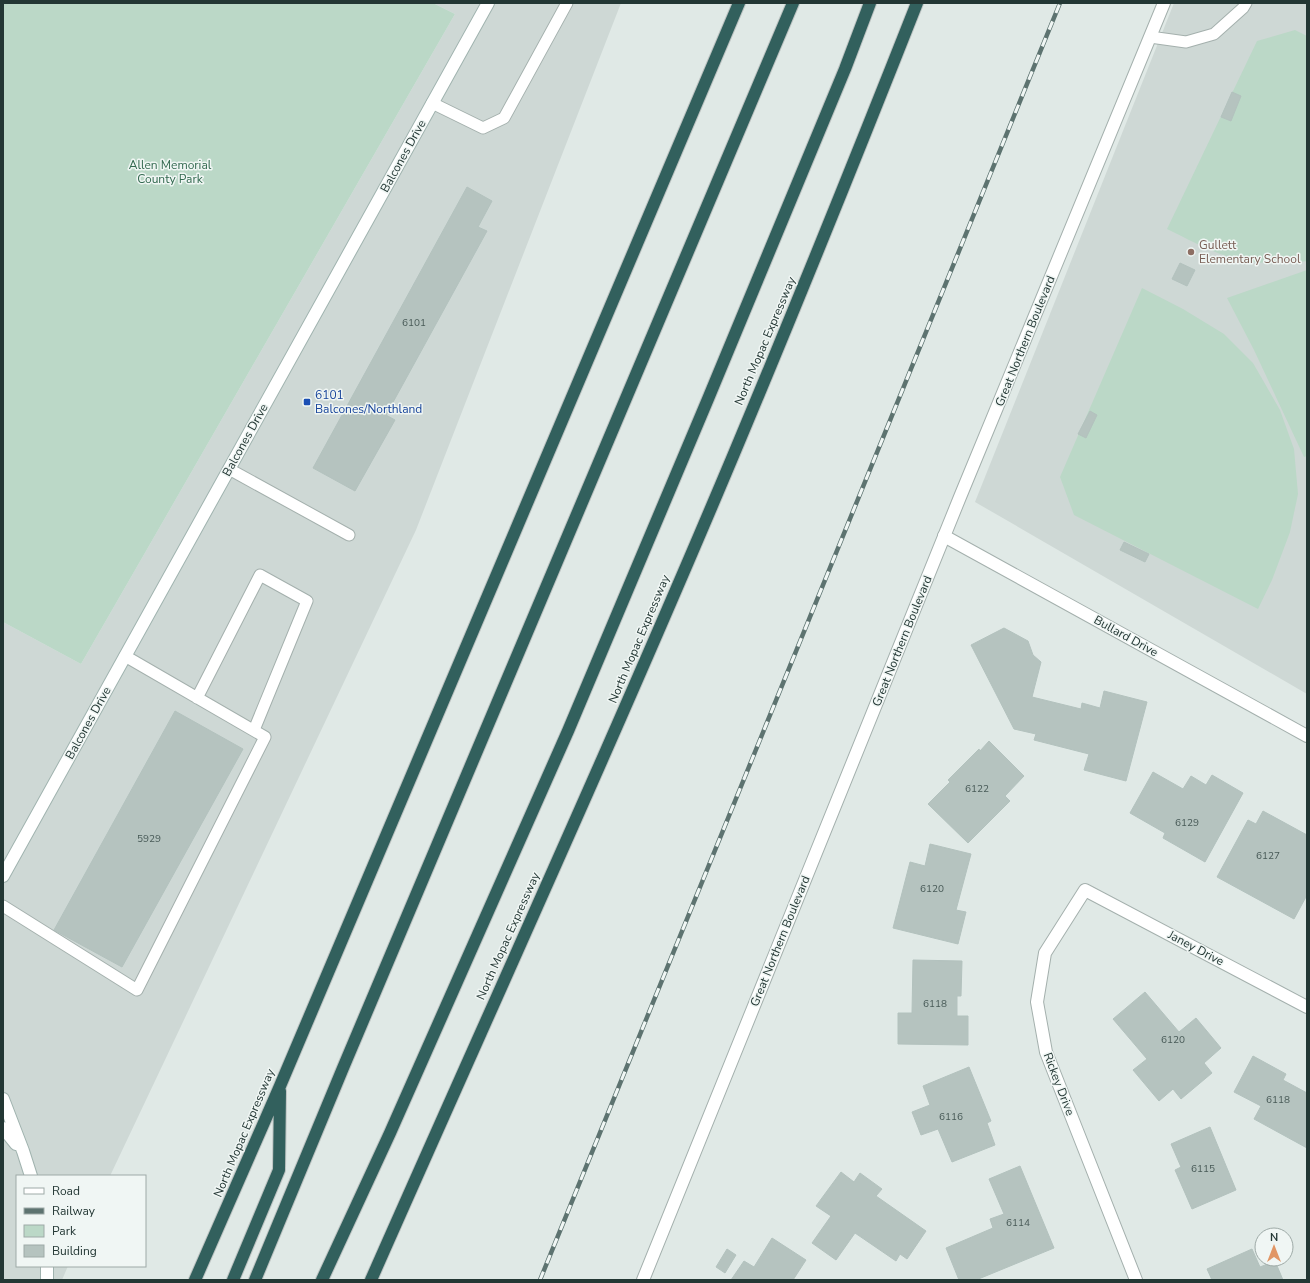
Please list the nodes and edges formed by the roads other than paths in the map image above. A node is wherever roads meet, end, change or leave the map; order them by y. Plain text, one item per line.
1 (488, 3) edge
2 (567, 3) edge
3 (739, 3) edge
4 (793, 3) edge
5 (870, 3) edge
6 (917, 3) edge
7 (1164, 3) edge
8 (1246, 3) edge
9 (1150, 37) junction
10 (432, 103) junction
11 (229, 469) junction
12 (349, 535) dead end
13 (944, 536) junction
14 (125, 656) junction
15 (197, 698) junction
16 (254, 730) junction
17 (1307, 736) edge
18 (3, 876) edge
19 (1085, 890) joint
20 (3, 906) edge
21 (1307, 1007) edge
22 (280, 1086) junction
23 (3, 1100) edge
24 (3, 1128) edge
25 (23, 1152) junction
26 (31, 1175) edge
27 (47, 1267) edge
28 (47, 1280) edge
29 (195, 1280) edge
30 (233, 1280) edge
31 (255, 1280) edge
32 (322, 1280) edge
33 (371, 1280) edge
34 (643, 1280) edge
35 (1136, 1280) edge

1 - 10 street, Balcones Drive
2 - 10 lane
3 - 22 highway, North Mopac Expressway
4 - 31 highway
5 - 32 highway
6 - 33 highway, North Mopac Expressway
7 - 9 street, Great Northern Boulevard
8 - 9 lane
9 - 13 street, Great Northern Boulevard
10 - 11 street, Balcones Drive
11 - 12 lane
11 - 14 street, Balcones Drive
13 - 17 street, Bullard Drive
13 - 34 street, Great Northern Boulevard
14 - 15 lane
14 - 18 street, Balcones Drive
15 - 16 lane
15 - 16 lane
16 - 20 lane
19 - 21 street, Janey Drive
19 - 35 street, Rickey Drive
22 - 29 highway, North Mopac Expressway
22 - 30 highway
23 - 25 street
24 - 25 street
25 - 26 street
27 - 28 street

